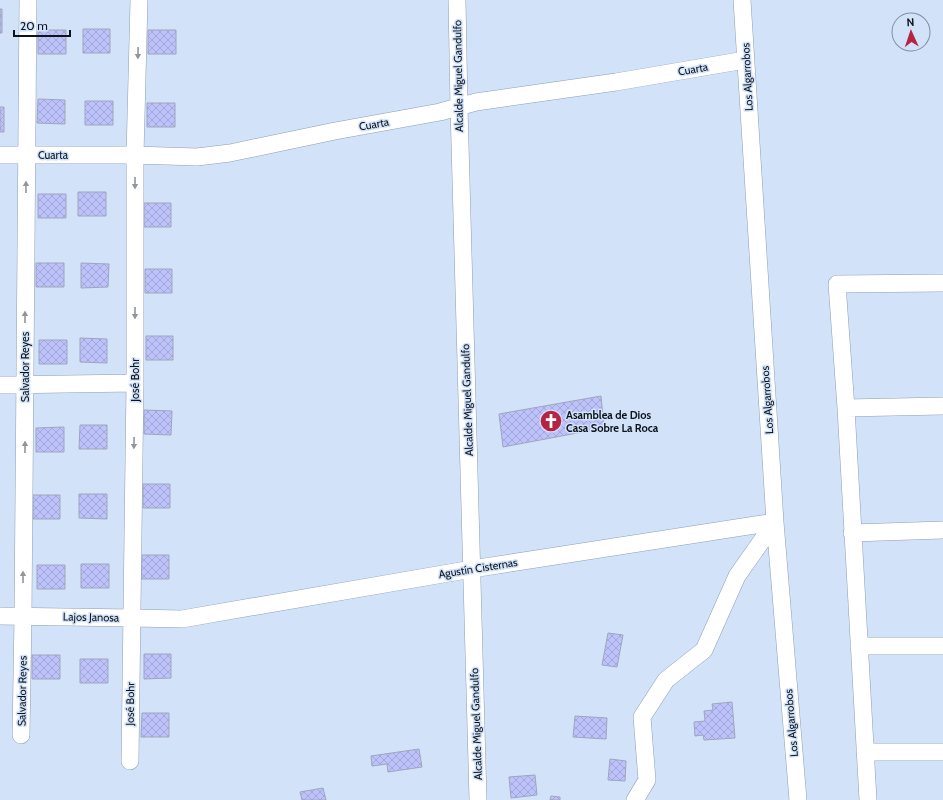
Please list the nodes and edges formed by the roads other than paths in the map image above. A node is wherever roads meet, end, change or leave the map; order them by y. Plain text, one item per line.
1 (28, 0) edge
2 (139, 0) edge
3 (457, 0) edge
4 (742, 0) edge
5 (745, 60) junction
6 (459, 107) junction
7 (26, 154) junction
8 (0, 155) edge
9 (135, 155) junction
10 (943, 283) edge
11 (135, 383) junction
12 (0, 385) edge
13 (25, 385) junction
14 (943, 406) edge
15 (846, 408) junction
16 (775, 522) junction
17 (943, 530) edge
18 (852, 533) junction
19 (472, 568) junction
20 (0, 616) edge
21 (23, 616) junction
22 (132, 618) junction
23 (182, 619) joint
24 (859, 646) junction
25 (943, 646) edge
26 (21, 735) dead end
27 (865, 752) junction
28 (943, 752) edge
29 (130, 761) dead end
30 (478, 800) edge
31 (635, 800) edge
32 (798, 800) edge
33 (868, 800) edge

1 - 7 street, Salvador Reyes
2 -> 9 street, José Bohr
3 - 6 street, Alcalde Miguel Gandulfo
4 - 5 street, Los Algarrobos
5 - 6 street, Cuarta
5 - 16 street, Los Algarrobos
6 - 9 street, Cuarta
6 - 19 street, Alcalde Miguel Gandulfo
7 - 8 street, Cuarta
7 - 9 street, Cuarta
13 -> 7 street, Salvador Reyes
9 -> 11 street, José Bohr
10 - 15 street
11 - 13 street
11 -> 22 street, José Bohr
12 - 13 street
21 -> 13 street, Salvador Reyes
14 - 15 street
15 - 18 street
16 - 19 street, Agustín Cisternas
16 - 31 street
16 - 32 street, Los Algarrobos
17 - 18 street
18 - 24 street
19 - 23 street, Agustín Cisternas
19 - 30 street, Alcalde Miguel Gandulfo
20 - 21 street, Lajos Janosa
21 - 22 street, Lajos Janosa
21 - 26 street, Salvador Reyes
22 - 23 street, Lajos Janosa
22 - 29 street, José Bohr
24 - 25 street
24 - 27 street
27 - 28 street
27 - 33 street

